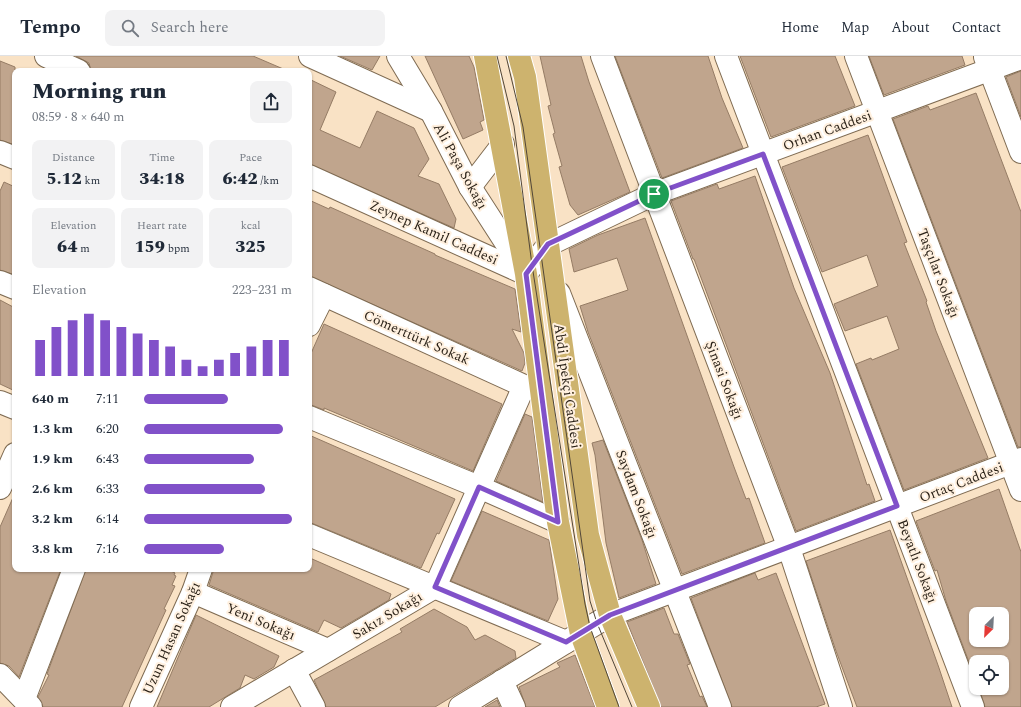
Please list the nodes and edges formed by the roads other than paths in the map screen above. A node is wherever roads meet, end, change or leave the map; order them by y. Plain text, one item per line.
1 (46, 56) edge
2 (305, 56) edge
3 (310, 56) edge
4 (398, 56) edge
5 (485, 56) edge
6 (519, 56) edge
7 (602, 56) edge
8 (726, 56) edge
9 (856, 56) edge
10 (1021, 58) edge
11 (988, 63) edge
12 (72, 68) edge
13 (299, 68) edge
14 (431, 111) junction
15 (877, 112) junction
16 (503, 144) junction
17 (0, 152) edge
18 (1021, 152) edge
19 (763, 154) junction
20 (12, 157) edge
21 (312, 177) edge
22 (470, 187) junction
23 (654, 194) junction
24 (548, 244) junction
25 (526, 274) junction
26 (554, 281) junction
27 (0, 282) edge
28 (12, 287) edge
29 (316, 292) edge
30 (312, 311) edge
31 (524, 386) joint
32 (0, 402) edge
33 (12, 407) edge
34 (312, 418) edge
35 (12, 461) edge
36 (1016, 461) edge
37 (479, 487) junction
38 (0, 488) edge
39 (1021, 490) edge
40 (897, 506) junction
41 (558, 522) junction
42 (312, 536) edge
43 (789, 548) junction
44 (73, 572) edge
45 (200, 572) edge
46 (435, 587) junction
47 (676, 591) junction
48 (193, 592) junction
49 (610, 615) junction
50 (574, 638) junction
51 (328, 650) junction
52 (294, 670) junction
53 (0, 675) edge
54 (502, 681) junction
55 (28, 703) edge
56 (141, 707) edge
57 (232, 707) edge
58 (314, 707) edge
59 (460, 707) edge
60 (514, 707) edge
61 (608, 707) edge
62 (649, 707) edge
63 (720, 707) edge
64 (841, 707) edge
65 (973, 707) edge

1 - 12 street
2 - 13 street
3 - 14 street
4 - 14 street, Ali Paşa Sokağı
5 - 16 main road, Abdi İpekçi Caddesi
6 - 24 main road, Abdi İpekçi Caddesi
7 - 23 street, Şinasi Sokağı
8 - 19 street, Beyatlı Sokağı
9 - 15 street, Taşçılar Sokağı
10 - 11 street, Orhan Caddesi
11 - 15 street, Orhan Caddesi
11 - 18 street
14 - 22 street, Ali Paşa Sokağı
15 - 19 street, Orhan Caddesi
15 - 36 street, Taşçılar Sokağı
16 - 22 street
16 - 25 main road, Abdi İpekçi Caddesi
17 - 20 street
19 - 23 street, Orhan Caddesi
19 - 40 street, Beyatlı Sokağı
21 - 25 street, Zeynep Kamil Caddesi
22 - 25 street, Ali Paşa Sokağı
23 - 24 street, Orhan Caddesi
23 - 43 street, Şinasi Sokağı
24 - 25 street
24 - 26 main road, Abdi İpekçi Caddesi
25 - 41 main road, Abdi İpekçi Caddesi
26 - 47 street, Saydam Sokağı
26 - 49 main road, Abdi İpekçi Caddesi
27 - 28 street
29 - 30 street
29 - 31 street, Cömerttürk Sokak
31 - 37 street, Sakız Sokağı
32 - 33 street
34 - 37 street
35 - 38 street
36 - 39 street, Taşçılar Sokağı
36 - 40 street, Ortaç Caddesi
37 - 41 street
37 - 46 street, Sakız Sokağı
40 - 43 street, Ortaç Caddesi
40 - 65 street, Beyatlı Sokağı
41 - 50 main road, Abdi İpekçi Caddesi
42 - 46 street
43 - 47 street, Ortaç Caddesi
43 - 64 street, Şinasi Sokağı
44 - 55 street
45 - 48 street, Uzun Hasan Sokağı
46 - 50 street
46 - 51 street, Sakız Sokağı
47 - 49 street, Ortaç Caddesi
47 - 63 street, Saydam Sokağı
48 - 51 street, Yeni Sokağı
48 - 56 street, Uzun Hasan Sokağı
49 - 50 street, Ortaç Caddesi
49 - 62 main road, Abdi İpekçi Caddesi
50 - 54 street, Ortaç Caddesi
50 - 61 main road, Abdi İpekçi Caddesi
51 - 52 street, Sakız Sokağı
52 - 57 street, Sakız Sokağı
52 - 58 street
53 - 55 street
54 - 59 street, Ortaç Caddesi
54 - 60 street

